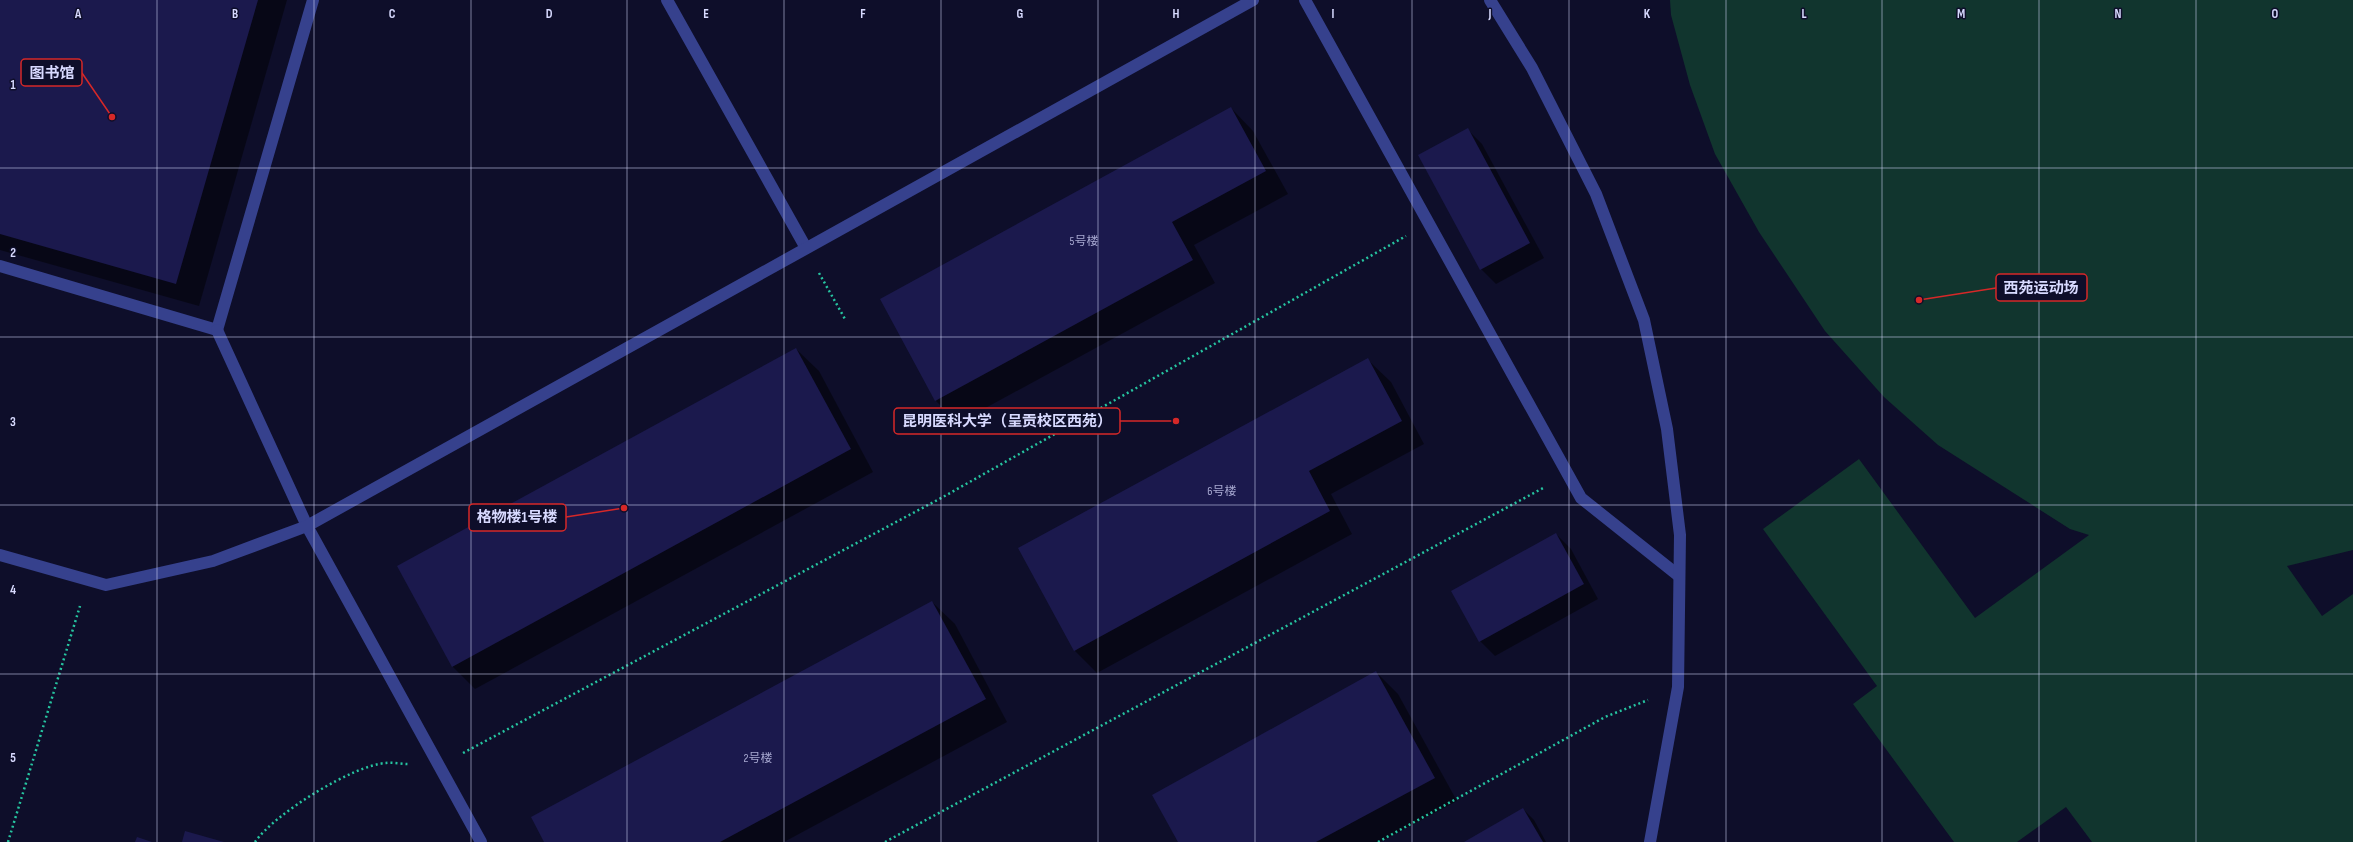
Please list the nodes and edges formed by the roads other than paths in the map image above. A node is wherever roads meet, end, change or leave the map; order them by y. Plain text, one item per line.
1 (313, 0) edge
2 (668, 0) edge
3 (1253, 0) edge
4 (1306, 0) edge
5 (1492, 1) edge
6 (806, 248) junction
7 (0, 266) edge
8 (217, 330) junction
9 (308, 526) junction
10 (0, 555) edge
11 (1679, 576) junction
12 (481, 842) edge
13 (1650, 842) edge

1 - 8 street
2 - 6 street
3 - 6 street
4 - 11 street
5 - 11 street
6 - 9 street
7 - 8 street
8 - 9 street
9 - 10 street
9 - 12 street
11 - 13 street

